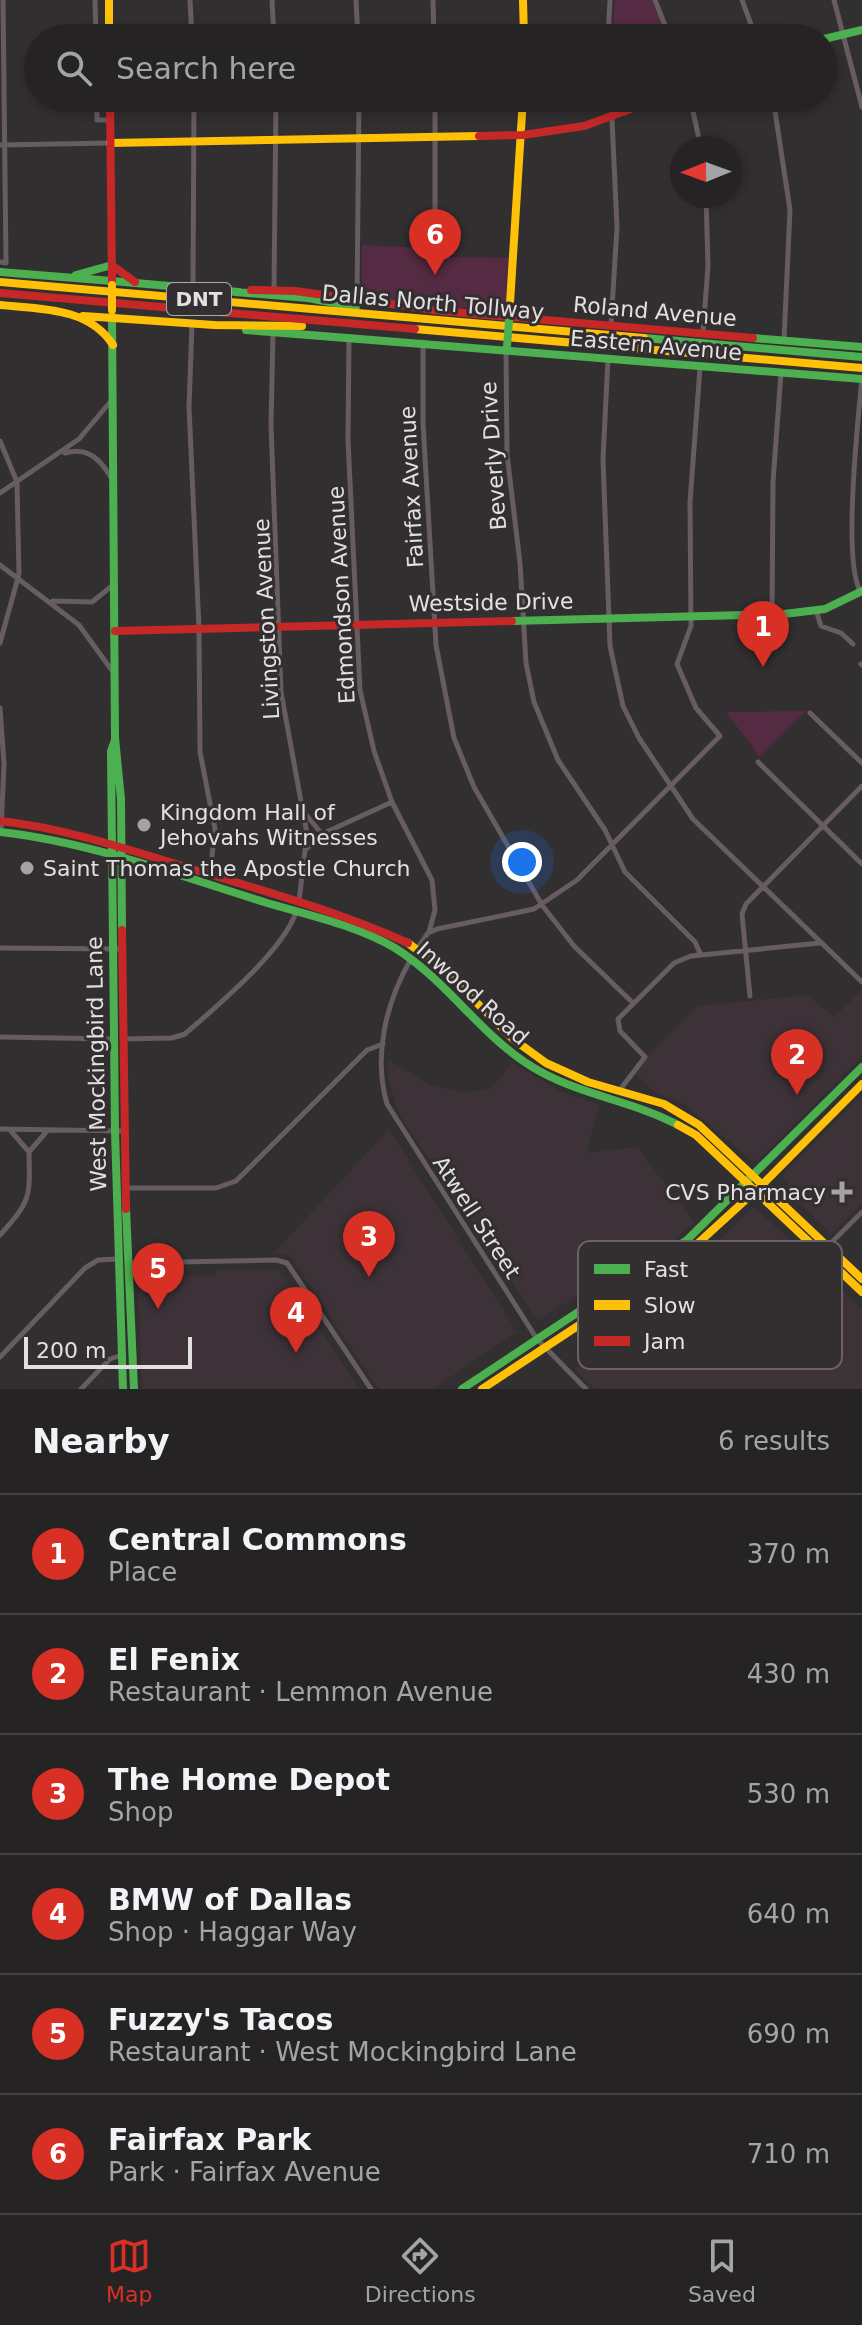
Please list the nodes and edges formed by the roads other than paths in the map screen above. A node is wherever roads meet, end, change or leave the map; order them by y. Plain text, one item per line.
1 (3, 0) edge
2 (95, 0) edge
3 (109, 0) edge
4 (190, 0) edge
5 (272, 0) edge
6 (356, 0) edge
7 (433, 0) edge
8 (523, 0) edge
9 (610, 0) edge
10 (655, 0) edge
11 (742, 0) edge
12 (834, 0) edge
13 (96, 24) edge
14 (109, 24) edge
15 (191, 24) edge
16 (273, 24) edge
17 (357, 24) edge
18 (434, 24) edge
19 (524, 24) edge
20 (609, 24) edge
21 (664, 24) edge
22 (751, 24) edge
23 (862, 30) edge
24 (845, 34) junction
25 (838, 36) edge
26 (862, 107) edge
27 (97, 112) edge
28 (110, 112) edge
29 (194, 112) edge
30 (276, 112) edge
31 (359, 112) edge
32 (435, 112) edge
33 (523, 112) edge
34 (612, 112) edge
35 (627, 112) edge
36 (693, 112) edge
37 (775, 112) edge
38 (612, 118) junction
39 (110, 120) junction
40 (523, 135) junction
41 (698, 136) edge
42 (435, 137) junction
43 (359, 138) junction
44 (277, 139) junction
45 (195, 140) junction
46 (110, 143) junction
47 (2, 145) edge
48 (706, 208) edge
49 (435, 249) dead end
50 (3, 262) edge
51 (112, 265) junction
52 (0, 272) edge
53 (61, 277) junction
54 (0, 282) edge
55 (112, 283) junction
56 (141, 284) junction
57 (193, 288) junction
58 (274, 289) junction
59 (235, 292) junction
60 (0, 293) edge
61 (357, 300) junction
62 (0, 305) edge
63 (112, 314) junction
64 (73, 316) junction
65 (399, 316) junction
66 (509, 318) junction
67 (192, 323) junction
68 (212, 325) junction
69 (356, 325) junction
70 (611, 325) junction
71 (273, 332) junction
72 (703, 332) junction
73 (349, 336) junction
74 (784, 340) junction
75 (423, 341) junction
76 (113, 345) junction
77 (862, 347) edge
78 (507, 348) junction
79 (862, 357) edge
80 (608, 359) junction
81 (700, 368) junction
82 (862, 368) edge
83 (781, 373) junction
84 (862, 379) edge
85 (114, 397) junction
86 (0, 441) edge
87 (57, 455) junction
88 (17, 482) junction
89 (114, 483) junction
90 (0, 493) edge
91 (0, 565) edge
92 (18, 579) junction
93 (115, 581) junction
94 (861, 591) edge
95 (51, 601) junction
96 (816, 610) junction
97 (772, 615) junction
98 (691, 616) junction
99 (609, 618) junction
100 (523, 620) junction
101 (434, 621) junction
102 (355, 623) junction
103 (280, 626) junction
104 (199, 628) junction
105 (115, 631) junction
106 (0, 643) edge
107 (853, 644) dead end
108 (115, 676) junction
109 (0, 708) edge
110 (810, 713) dead end
111 (115, 738) junction
112 (758, 762) dead end
113 (862, 763) edge
114 (672, 784) junction
115 (862, 786) edge
116 (392, 802) junction
117 (305, 812) junction
118 (2, 821) edge
119 (823, 826) junction
120 (1, 832) edge
121 (322, 834) junction
122 (611, 844) junction
123 (306, 849) junction
124 (111, 850) junction
125 (122, 854) junction
126 (862, 864) edge
127 (210, 874) junction
128 (763, 887) junction
129 (299, 901) junction
130 (542, 905) junction
131 (296, 912) junction
132 (428, 933) junction
133 (821, 943) junction
134 (0, 948) edge
135 (112, 949) junction
136 (123, 949) junction
137 (417, 949) junction
138 (745, 951) junction
139 (701, 955) junction
140 (407, 956) junction
141 (428, 957) junction
142 (862, 982) edge
143 (750, 996) dead end
144 (633, 1003) junction
145 (0, 1037) edge
146 (118, 1039) junction
147 (383, 1044) junction
148 (862, 1067) edge
149 (562, 1071) junction
150 (557, 1081) junction
151 (862, 1084) edge
152 (616, 1090) junction
153 (610, 1100) junction
154 (829, 1101) junction
155 (836, 1110) junction
156 (678, 1111) junction
157 (673, 1120) junction
158 (802, 1128) junction
159 (0, 1129) edge
160 (9, 1129) junction
161 (47, 1130) junction
162 (119, 1131) junction
163 (811, 1136) junction
164 (29, 1152) junction
165 (755, 1176) junction
166 (748, 1183) junction
167 (763, 1184) junction
168 (120, 1188) junction
169 (755, 1191) junction
170 (862, 1212) edge
171 (713, 1224) junction
172 (0, 1235) edge
173 (687, 1241) edge
174 (694, 1241) edge
175 (814, 1241) edge
176 (817, 1241) edge
177 (834, 1241) edge
178 (118, 1259) junction
179 (127, 1263) junction
180 (842, 1263) edge
181 (842, 1269) edge
182 (862, 1279) edge
183 (862, 1292) edge
184 (578, 1312) edge
185 (578, 1326) edge
186 (537, 1339) junction
187 (544, 1348) junction
188 (122, 1355) junction
189 (0, 1357) edge
190 (488, 1371) junction
191 (129, 1387) edge
192 (81, 1389) edge
193 (371, 1389) edge
194 (462, 1389) edge
195 (471, 1389) edge
196 (482, 1389) edge
197 (586, 1389) edge

1 - 47 street
2 - 13 street
3 - 14 main road
4 - 15 street
5 - 16 street
6 - 17 street
7 - 18 street
8 - 19 main road
9 - 20 street
10 - 21 street
11 - 22 street
12 - 24 street
23 - 24 main road
24 - 25 main road
24 - 26 street
27 - 39 street
28 - 39 main road, West Mockingbird Lane
29 - 45 street
30 - 44 street
31 - 43 street
32 - 42 street
33 - 40 main road, Beverly Drive
34 - 38 street
35 - 38 main road
36 - 41 street
37 - 74 street
38 - 40 main road
38 - 70 street
39 - 46 main road, West Mockingbird Lane
40 - 42 main road
40 - 66 main road, Beverly Drive
42 - 43 main road
42 - 49 street
43 - 44 main road
43 - 61 street
44 - 45 main road
44 - 58 street
45 - 46 main road
45 - 57 street
46 - 47 street
46 - 51 main road, West Mockingbird Lane
47 - 50 street
48 - 72 street
51 - 53 main road
51 - 55 main road, West Mockingbird Lane
51 - 56 main road
52 - 53 main road, Roland Avenue
53 - 55 main road, Roland Avenue
54 - 65 main road, Dallas North Tollway / DNT
55 - 56 main road, Roland Avenue
55 - 63 main road, West Mockingbird Lane, bridge
56 - 57 main road, Roland Avenue
57 - 59 main road, Roland Avenue
58 - 59 main road, Roland Avenue
58 - 61 main road, Roland Avenue
59 - 65 main road
60 - 69 main road, Dallas North Tollway / DNT
61 - 66 main road, Roland Avenue
62 - 64 main road, Eastern Avenue
63 - 64 main road, Eastern Avenue
63 - 67 main road, Eastern Avenue
63 - 76 main road, West Mockingbird Lane
64 - 76 main road
65 - 79 main road, Dallas North Tollway / DNT
66 - 70 main road, Roland Avenue
66 - 78 main road, Beverly Drive, bridge
67 - 68 main road, Eastern Avenue
67 - 104 street
68 - 69 main road
68 - 71 main road, Eastern Avenue
69 - 82 main road, Dallas North Tollway / DNT
70 - 72 main road, Roland Avenue
71 - 73 main road, Eastern Avenue
71 - 103 street, Livingston Avenue
72 - 74 main road, Roland Avenue
73 - 75 main road, Eastern Avenue
73 - 102 street, Edmondson Avenue
74 - 77 main road, Roland Avenue
75 - 78 main road, Eastern Avenue
75 - 101 street, Fairfax Avenue
76 - 85 main road, West Mockingbird Lane
78 - 80 main road, Eastern Avenue
78 - 100 street, Beverly Drive
80 - 81 main road, Eastern Avenue
80 - 99 street
81 - 83 main road, Eastern Avenue
81 - 98 street
83 - 84 main road, Eastern Avenue
83 - 97 street
84 - 94 street
85 - 87 street
85 - 89 main road, West Mockingbird Lane
86 - 88 street
87 - 88 street
87 - 89 street
88 - 90 street
88 - 92 street
89 - 93 main road, West Mockingbird Lane
91 - 92 street
92 - 95 street
92 - 106 street
93 - 95 street
93 - 105 main road, West Mockingbird Lane
94 - 96 main road, Westside Drive
95 - 108 street
96 - 97 main road, Westside Drive
96 - 107 street
97 - 98 main road, Westside Drive
98 - 99 main road, Westside Drive
98 - 114 street
99 - 100 main road, Westside Drive
99 - 114 street
100 - 101 main road, Westside Drive
100 - 122 street, Beverly Drive
101 - 102 main road, Westside Drive
101 - 130 street, Fairfax Avenue
102 - 103 main road, Westside Drive
102 - 116 street, Edmondson Avenue
103 - 104 main road, Westside Drive
103 - 117 street, Livingston Avenue
104 - 105 main road, Westside Drive
104 - 127 street
105 - 108 main road, West Mockingbird Lane
108 - 111 main road, West Mockingbird Lane
109 - 118 street
110 - 113 street
111 - 124 main road, West Mockingbird Lane
111 - 125 main road, West Mockingbird Lane
112 - 119 street
114 - 122 street
114 - 128 street
115 - 119 street
116 - 121 street
116 - 132 street, Edmondson Avenue
117 - 121 street
117 - 123 street, Livingston Avenue
118 - 120 street
118 - 124 main road, Inwood Road
119 - 126 street
119 - 128 street
120 - 124 main road, Inwood Road
121 - 123 street
122 - 130 street
122 - 139 street, Beverly Drive
123 - 129 street, Livingston Avenue
124 - 125 main road, Inwood Road
124 - 135 main road, West Mockingbird Lane
125 - 127 main road, Inwood Road
125 - 131 main road, Inwood Road
125 - 136 main road, West Mockingbird Lane
127 - 129 main road, Inwood Road
128 - 133 street
128 - 138 street
129 - 131 main road
129 - 137 main road, Inwood Road
130 - 132 street
130 - 144 street, Fairfax Avenue
131 - 140 main road, Inwood Road
131 - 146 street
132 - 137 street
133 - 138 street
133 - 142 street
134 - 135 street
135 - 136 street
135 - 146 main road, West Mockingbird Lane
136 - 146 main road, West Mockingbird Lane
137 - 140 main road
137 - 141 main road, Inwood Road
138 - 139 street
138 - 143 street
139 - 144 street
140 - 141 main road
140 - 147 street, Atwell Street
140 - 150 main road, Inwood Road
141 - 149 main road, Inwood Road
144 - 152 street
145 - 146 street
146 - 162 main road, West Mockingbird Lane
147 - 168 street
147 - 186 street, Atwell Street
148 - 154 main road
149 - 150 main road
149 - 152 main road, Inwood Road
150 - 153 main road, Inwood Road
151 - 155 main road
152 - 153 main road
152 - 156 main road, Inwood Road
153 - 157 main road, Inwood Road
154 - 155 main road
154 - 158 main road
155 - 163 main road
156 - 157 main road
156 - 165 main road, Inwood Road
157 - 166 main road, Inwood Road
158 - 163 main road
158 - 165 main road
159 - 160 street
160 - 161 street
160 - 164 street
161 - 162 street
161 - 164 street
162 - 168 main road, West Mockingbird Lane
163 - 167 main road
164 - 172 street
165 - 166 main road
165 - 167 main road, Inwood Road
166 - 169 main road, Inwood Road
166 - 171 main road
167 - 169 main road
167 - 176 main road, Inwood Road
168 - 178 main road, West Mockingbird Lane
168 - 179 main road, West Mockingbird Lane
169 - 171 main road
169 - 175 main road, Inwood Road
170 - 177 street
171 - 173 main road
171 - 174 main road
178 - 179 main road
178 - 188 main road, West Mockingbird Lane
178 - 189 street
179 - 191 main road, West Mockingbird Lane
179 - 193 street
180 - 182 main road, Inwood Road
181 - 183 main road, Inwood Road
184 - 186 main road
185 - 187 main road
186 - 187 street, Atwell Street
186 - 190 main road
187 - 196 main road
187 - 197 street, Atwell Street
188 - 191 main road, West Mockingbird Lane
188 - 192 street
190 - 194 main road
190 - 195 main road

